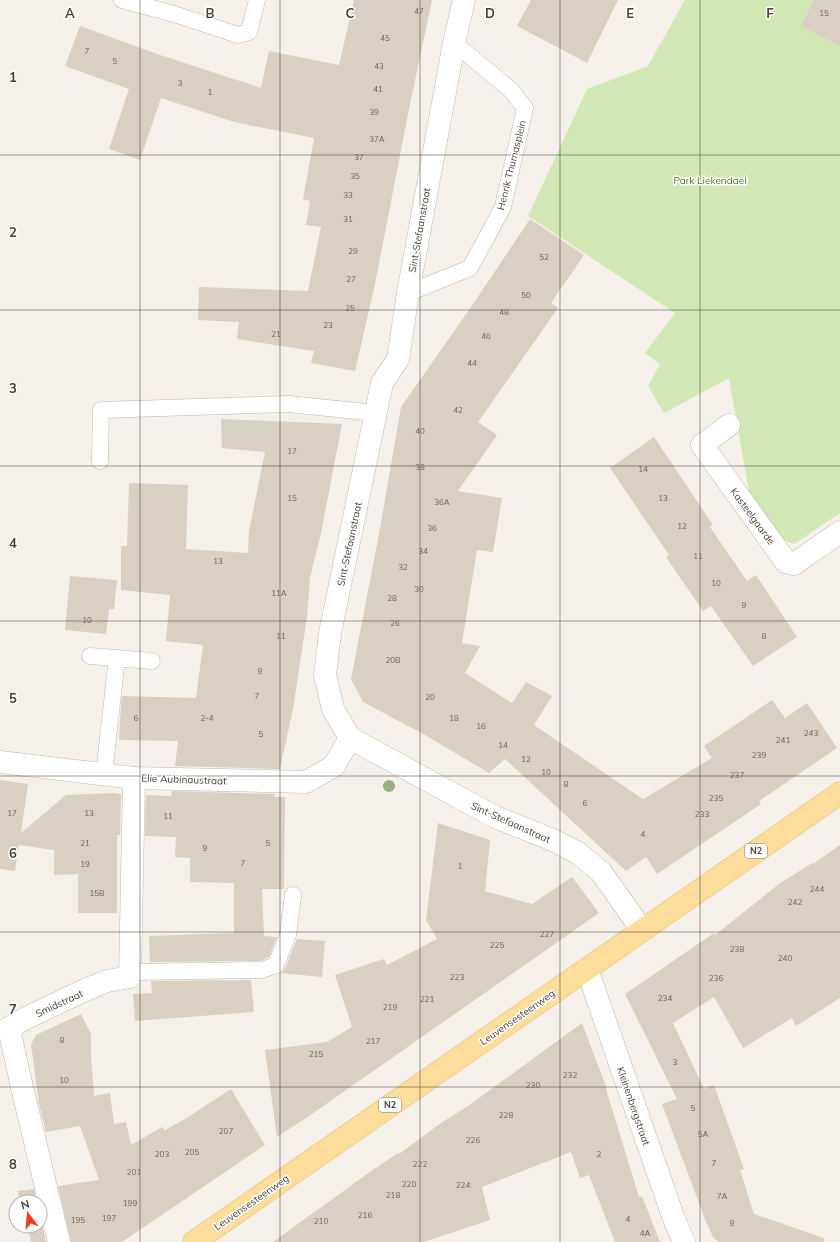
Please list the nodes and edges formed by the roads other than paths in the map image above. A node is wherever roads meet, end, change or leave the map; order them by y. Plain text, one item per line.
1 (122, 0) edge
2 (257, 0) edge
3 (464, 0) edge
4 (176, 7) edge
5 (454, 43) junction
6 (408, 293) junction
7 (376, 413) junction
8 (729, 425) dead end
9 (100, 461) dead end
10 (840, 532) edge
11 (90, 656) dead end
12 (117, 658) junction
13 (152, 661) dead end
14 (350, 738) junction
15 (0, 762) edge
16 (104, 774) junction
17 (134, 778) junction
18 (840, 793) edge
19 (293, 894) dead end
20 (642, 930) junction
21 (587, 969) junction
22 (131, 972) junction
23 (59, 1242) edge
24 (194, 1242) edge
25 (684, 1242) edge

1 - 4 lane
2 - 4 lane
3 - 5 street, Sint-Stefaanstraat
5 - 6 street, Sint-Stefaanstraat
5 - 6 lane, Henrik Thumasplein
6 - 7 street, Sint-Stefaanstraat
7 - 9 lane
7 - 14 street, Sint-Stefaanstraat
8 - 10 street, Kasteelgaarde
11 - 12 lane
12 - 13 lane
12 - 16 lane
14 - 17 street, Elie Aubinaustraat
14 - 20 street, Sint-Stefaanstraat
15 - 16 street, Elie Aubinaustraat
16 - 17 street, Elie Aubinaustraat
17 - 22 street
18 - 20 main road, Leuvensesteenweg / N2
19 - 22 lane
20 - 21 main road, Leuvensesteenweg / N2
21 - 24 main road, Leuvensesteenweg / N2
21 - 25 street, Kleinenbergstraat
22 - 23 street, Smidstraat

